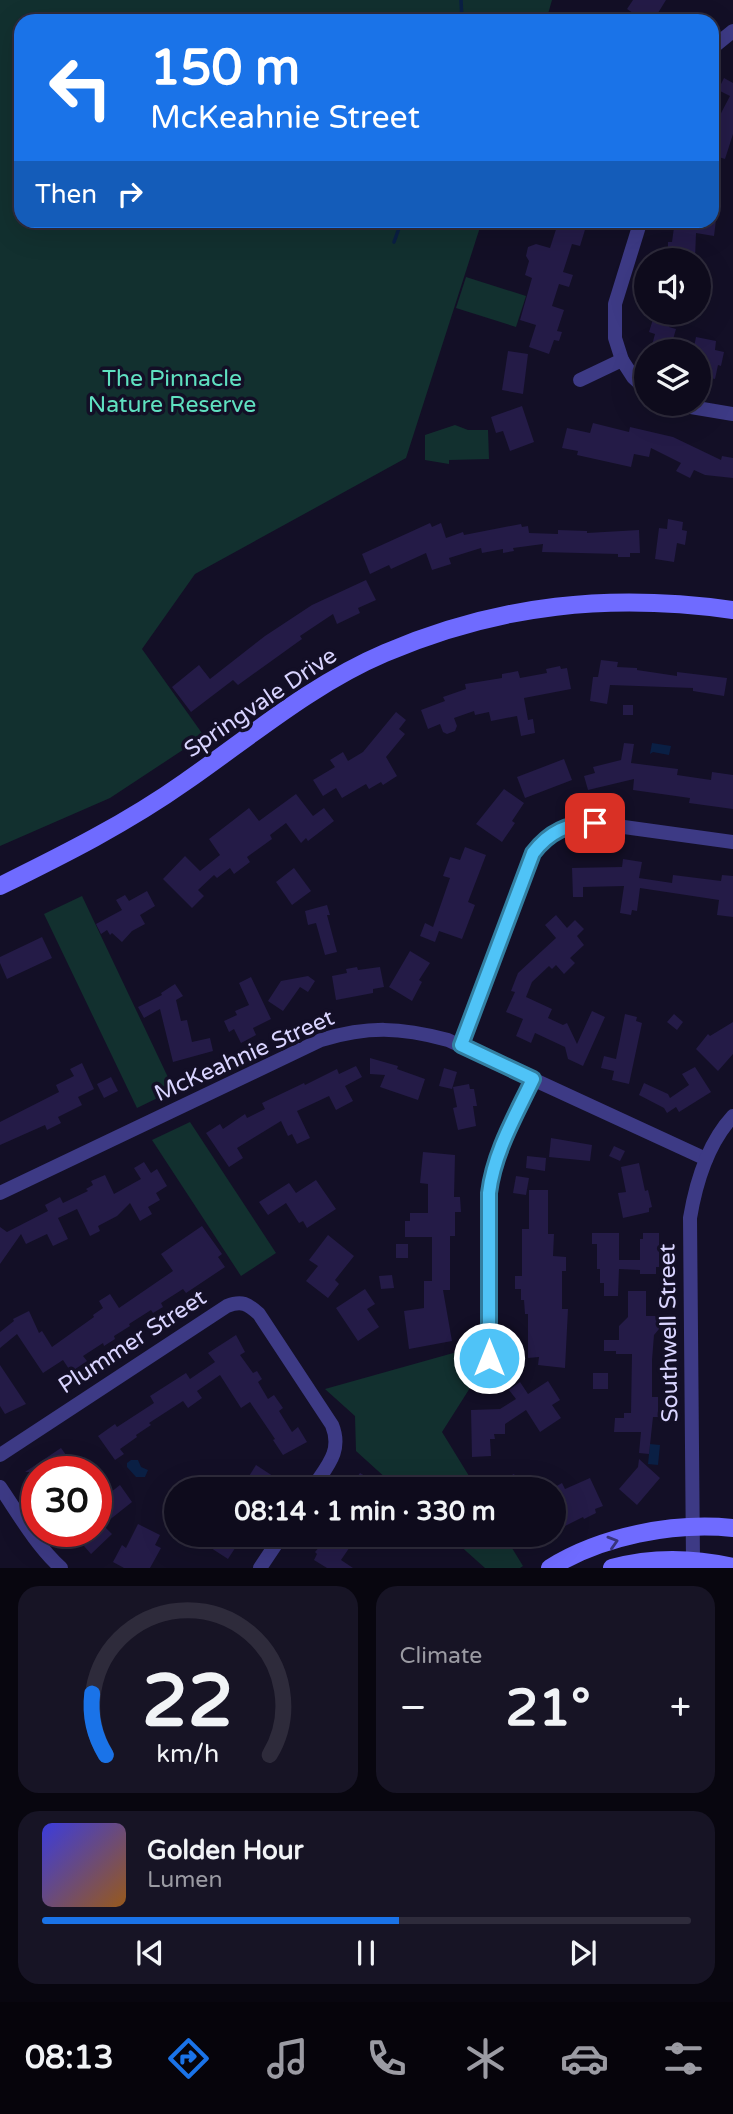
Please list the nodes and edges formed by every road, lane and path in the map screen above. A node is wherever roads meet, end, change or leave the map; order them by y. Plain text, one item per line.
1 (733, 31) edge
2 (719, 42) edge
3 (639, 228) edge
4 (622, 359) junction
5 (634, 378) edge
6 (580, 380) dead end
7 (711, 410) edge
8 (733, 414) edge
9 (733, 610) edge
10 (733, 842) edge
11 (0, 886) edge
12 (461, 1045) junction
13 (533, 1079) junction
14 (733, 1116) edge
15 (706, 1159) junction
16 (0, 1193) edge
17 (489, 1358) dead end
18 (0, 1455) edge
19 (320, 1477) edge
20 (0, 1487) edge
21 (693, 1527) junction
22 (733, 1528) edge
23 (274, 1547) edge
24 (693, 1561) junction
25 (733, 1567) edge
26 (61, 1568) edge
27 (260, 1568) edge
28 (550, 1568) edge
29 (612, 1568) edge

1 - 2 street
3 - 4 street
4 - 5 street
4 - 6 street
7 - 8 street
9 - 11 main road, Springvale Drive
10 - 12 street
12 - 13 street, McKeahnie Street
12 - 16 street, McKeahnie Street
13 - 15 street, McKeahnie Street
13 - 17 street
14 - 15 street, Southwell Street
15 - 21 street, Southwell Street
18 - 19 street, Plummer Street
20 - 26 street
21 - 22 main road
21 - 24 street, Southwell Street
28 -> 21 main road
23 - 27 street
24 - 25 main road
24 - 29 main road

